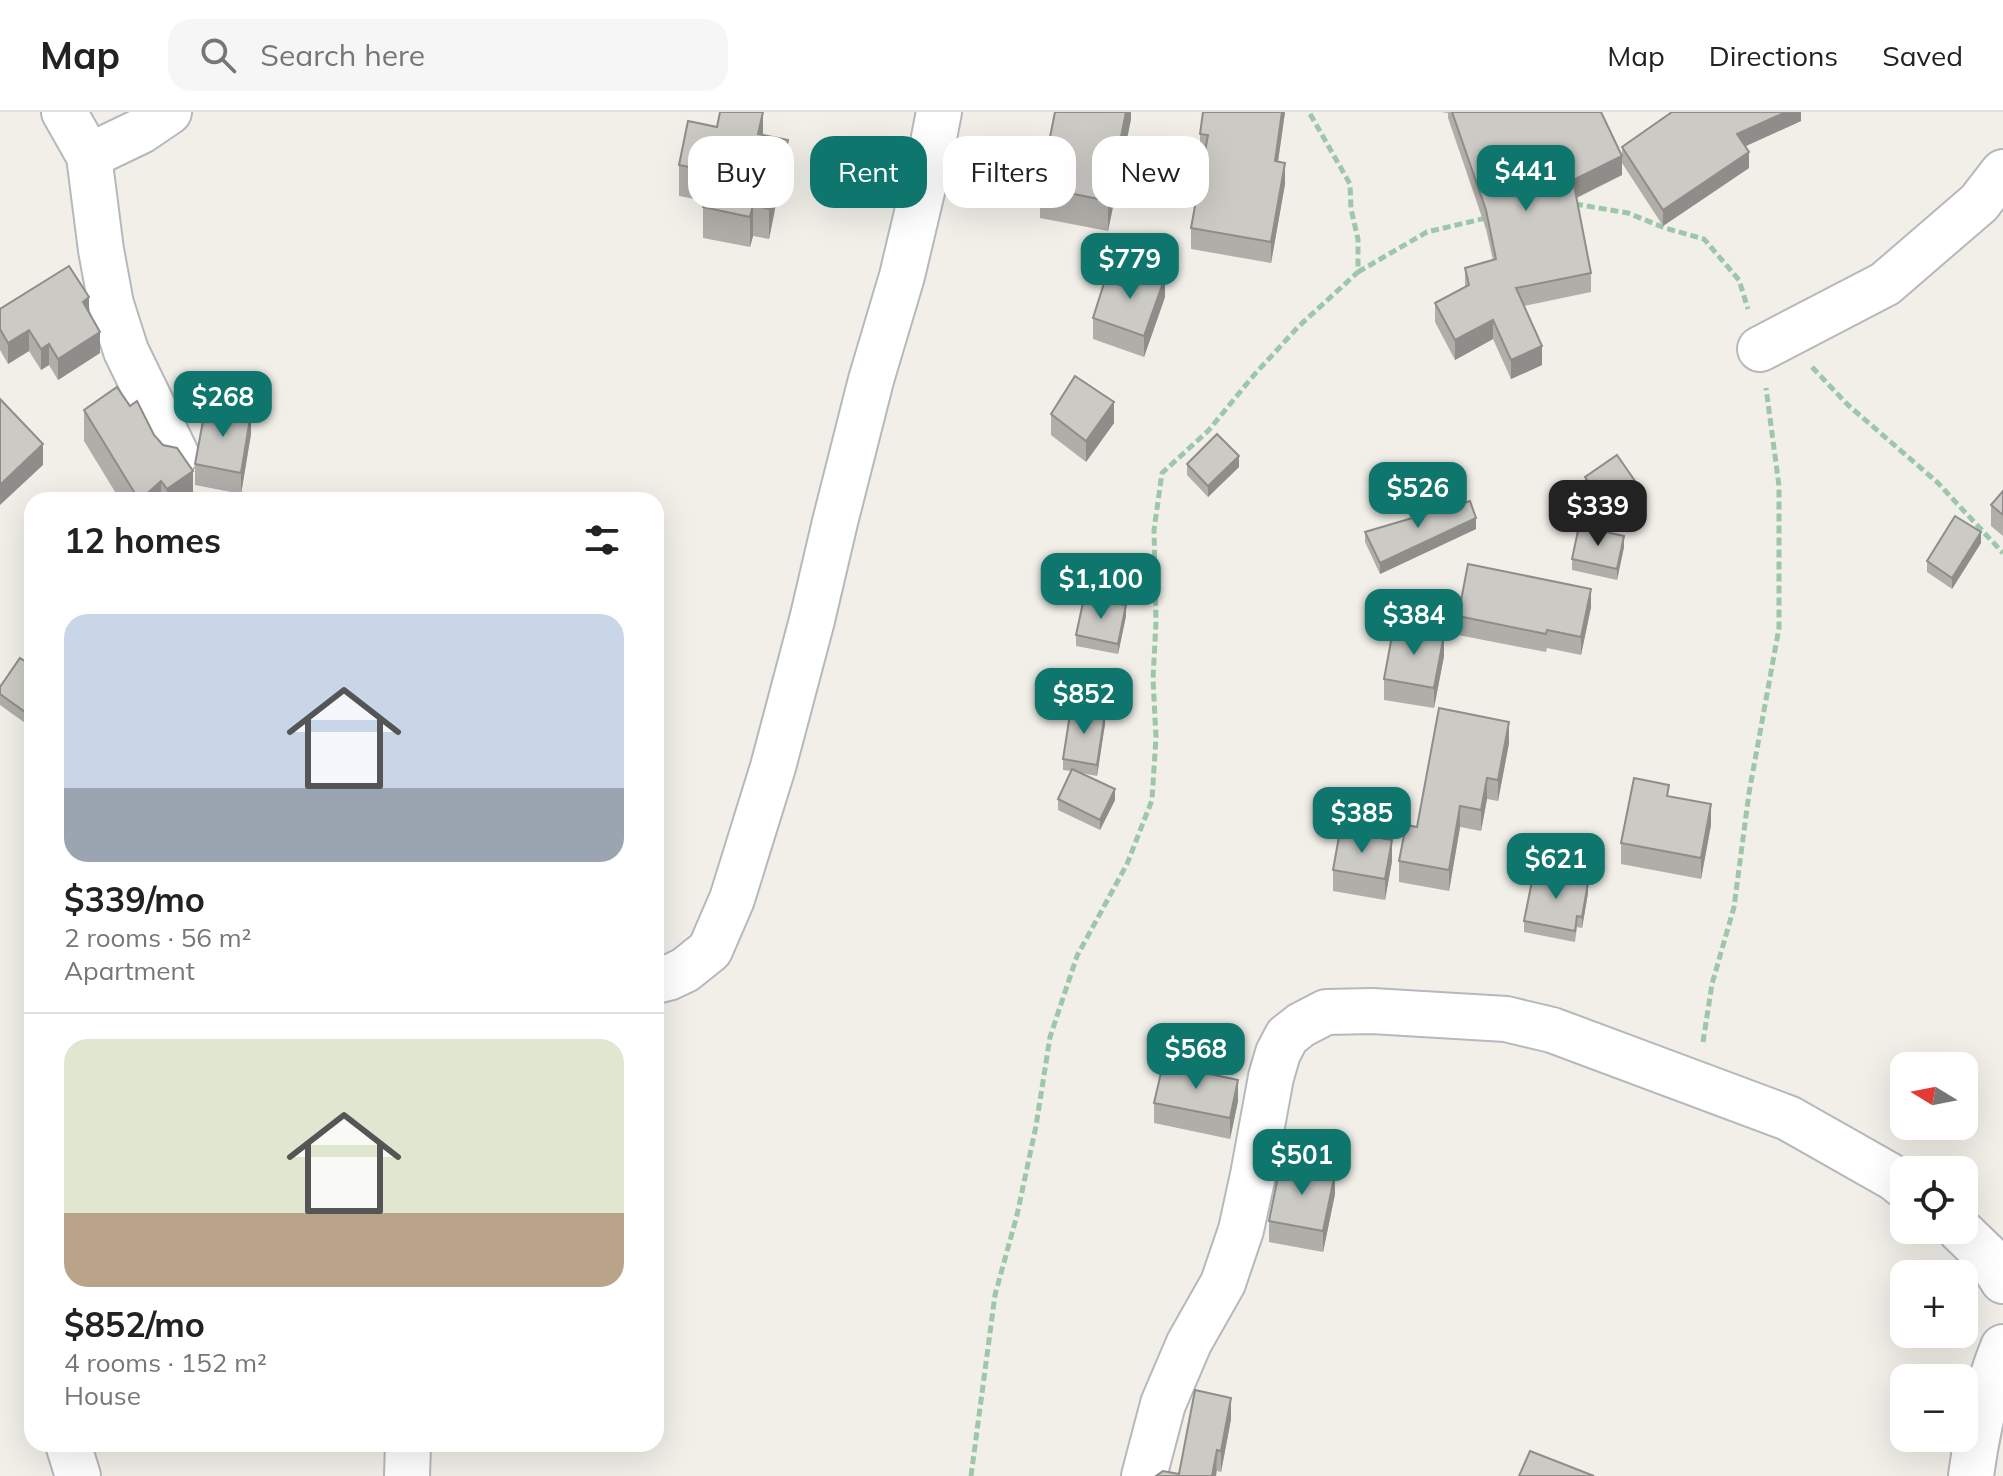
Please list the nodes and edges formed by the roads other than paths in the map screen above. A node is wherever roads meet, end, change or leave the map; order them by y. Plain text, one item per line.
1 (64, 112) edge
2 (169, 112) edge
3 (939, 112) edge
4 (89, 156) junction
5 (2003, 172) edge
6 (1772, 343) road end
7 (176, 454) edge
8 (664, 979) edge
9 (1890, 1176) edge
10 (1975, 1244) edge
11 (2003, 1281) edge
12 (2003, 1347) edge
13 (70, 1452) edge
14 (408, 1452) edge
15 (78, 1476) edge
16 (407, 1476) edge
17 (1144, 1476) edge
18 (1971, 1476) edge

1 - 4 street
2 - 4 street
3 - 8 street
4 - 7 street
5 - 6 street
9 - 17 street
10 - 11 street
12 - 18 street
13 - 15 street
14 - 16 street

